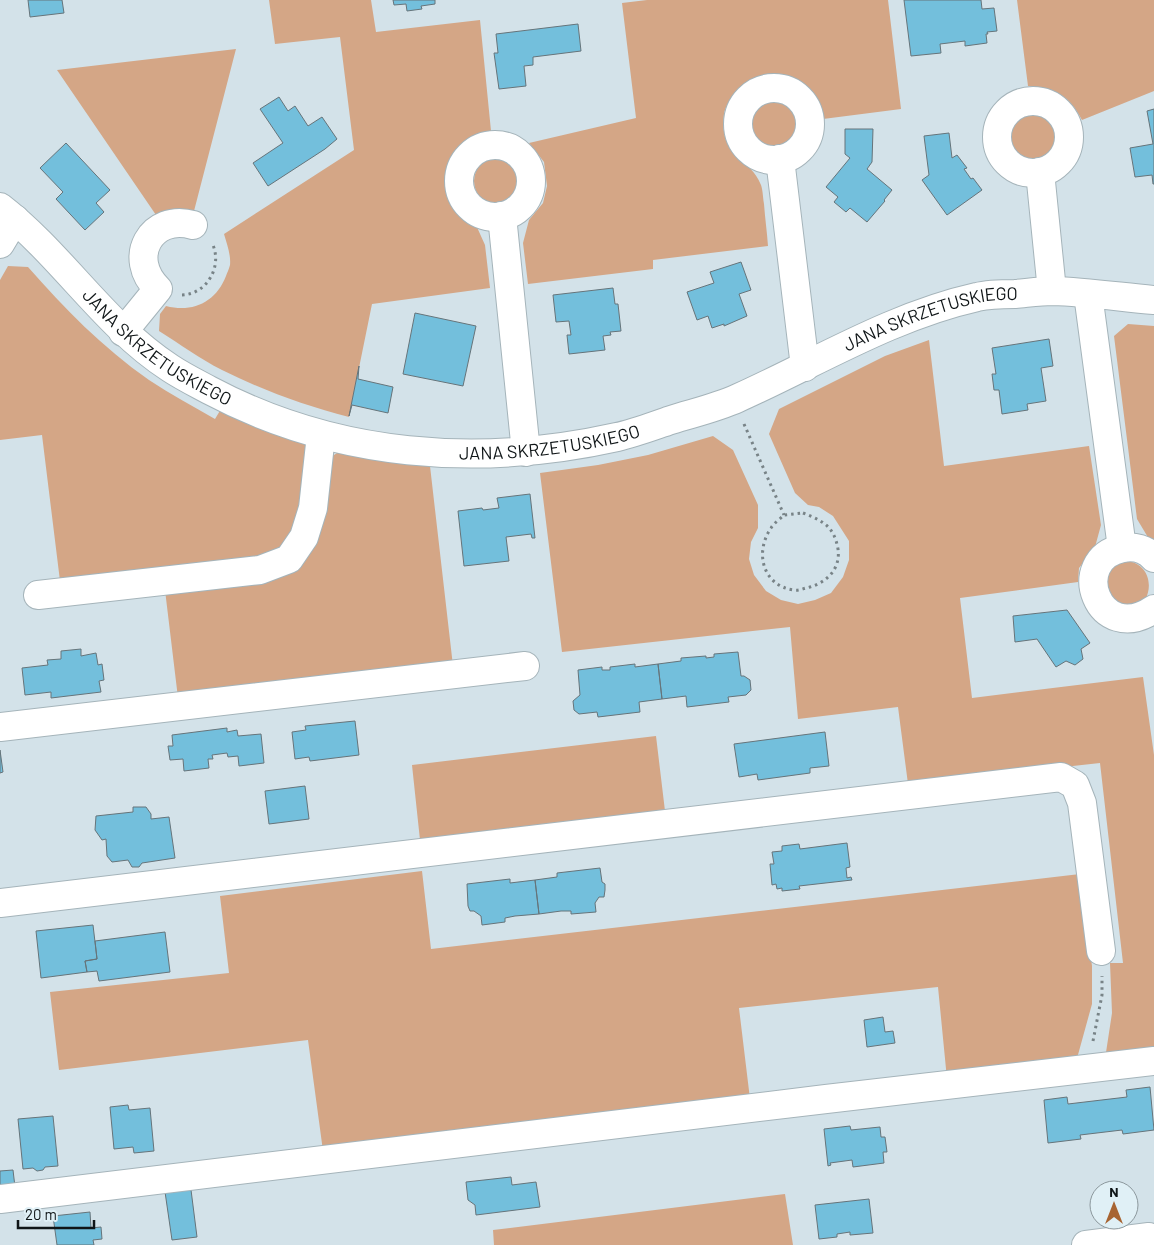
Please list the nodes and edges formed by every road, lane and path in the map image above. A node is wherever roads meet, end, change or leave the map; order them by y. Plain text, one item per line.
1 (780, 159) dead end
2 (1040, 172) dead end
3 (8, 213) edge
4 (502, 216) dead end
5 (193, 225) joint
6 (0, 244) edge
7 (158, 289) junction
8 (1052, 291) junction
9 (1088, 294) junction
10 (1154, 300) edge
11 (124, 332) junction
12 (805, 367) junction
13 (734, 400) junction
14 (322, 435) junction
15 (526, 452) junction
16 (784, 515) junction
17 (1122, 548) junction
18 (1154, 558) edge
19 (38, 594) dead end
20 (1154, 609) edge
21 (526, 666) dead end
22 (0, 727) edge
23 (0, 903) edge
24 (1101, 951) joint
25 (1154, 1061) edge
26 (1088, 1069) junction
27 (0, 1199) edge
28 (1149, 1237) dead end
29 (1086, 1245) edge

1 - 12 street
2 - 8 street
3 - 6 street
3 - 11 street, JANA SKRZETUSKIEGO
4 - 15 street
5 - 7 street
5 - 7 path
7 - 11 street
8 - 9 street, JANA SKRZETUSKIEGO
8 - 12 street, JANA SKRZETUSKIEGO
9 - 10 street, JANA SKRZETUSKIEGO
9 - 17 street
11 - 14 street, JANA SKRZETUSKIEGO
12 - 13 street, JANA SKRZETUSKIEGO
13 - 15 street, JANA SKRZETUSKIEGO
13 - 16 path
14 - 15 street, JANA SKRZETUSKIEGO
14 - 19 street
16 - 16 path
17 - 18 street
17 - 20 street
21 - 22 street
23 - 24 street
24 - 26 path
25 - 26 street
26 - 27 street
28 - 29 street

